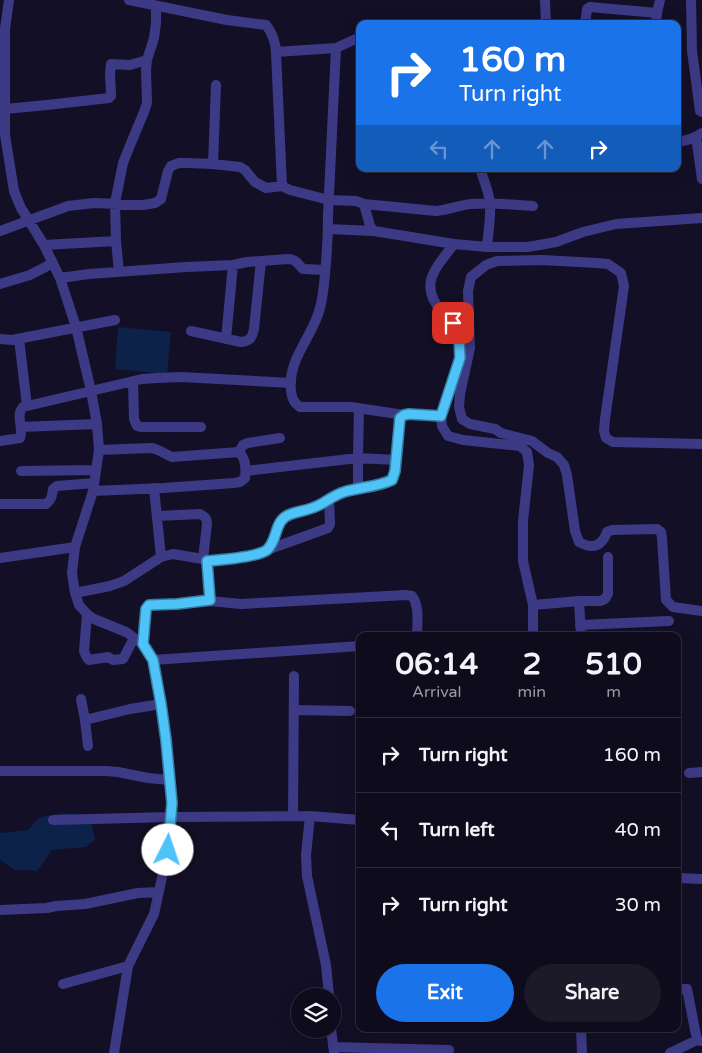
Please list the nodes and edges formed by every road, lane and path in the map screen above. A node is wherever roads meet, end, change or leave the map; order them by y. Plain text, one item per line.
1 (9, 0) edge
2 (129, 0) edge
3 (545, 0) edge
4 (660, 0) edge
5 (691, 0) edge
6 (156, 6) junction
7 (657, 18) edge
8 (546, 20) edge
9 (586, 20) edge
10 (3, 29) edge
11 (356, 40) edge
12 (336, 48) junction
13 (276, 52) junction
14 (147, 60) junction
15 (216, 85) dead end
16 (5, 109) junction
17 (702, 112) edge
18 (2, 135) edge
19 (699, 135) edge
20 (681, 141) edge
21 (701, 156) edge
22 (213, 164) junction
23 (481, 172) edge
24 (702, 179) edge
25 (282, 186) junction
26 (329, 200) junction
27 (490, 203) junction
28 (116, 204) junction
29 (364, 204) junction
30 (533, 206) dead end
31 (702, 218) edge
32 (28, 221) junction
33 (328, 228) junction
34 (0, 231) edge
35 (374, 231) junction
36 (116, 241) junction
37 (454, 244) junction
38 (44, 245) junction
39 (486, 247) junction
40 (261, 261) junction
41 (53, 263) junction
42 (233, 265) junction
43 (325, 270) junction
44 (119, 272) junction
45 (60, 278) junction
46 (0, 284) edge
47 (116, 320) dead end
48 (76, 327) junction
49 (191, 331) dead end
50 (226, 338) junction
51 (0, 339) edge
52 (20, 339) junction
53 (133, 382) junction
54 (291, 383) junction
55 (91, 391) junction
56 (27, 406) junction
57 (359, 408) junction
58 (404, 415) junction
59 (441, 416) junction
60 (97, 424) junction
61 (21, 427) junction
62 (201, 427) dead end
63 (280, 438) dead end
64 (0, 441) edge
65 (702, 444) edge
66 (99, 450) junction
67 (239, 452) junction
68 (358, 458) junction
69 (396, 460) junction
70 (96, 470) junction
71 (21, 471) dead end
72 (246, 471) junction
73 (93, 487) junction
74 (154, 488) junction
75 (358, 488) junction
76 (329, 499) junction
77 (0, 504) edge
78 (157, 516) junction
79 (76, 547) junction
80 (266, 551) junction
81 (161, 557) junction
82 (608, 557) dead end
83 (0, 558) edge
84 (205, 560) junction
85 (75, 593) junction
86 (210, 600) junction
87 (579, 601) junction
88 (533, 605) junction
89 (702, 611) edge
90 (86, 614) junction
91 (669, 621) dead end
92 (580, 625) junction
93 (417, 632) edge
94 (533, 632) edge
95 (581, 632) edge
96 (134, 638) junction
97 (143, 644) junction
98 (356, 646) edge
99 (153, 660) junction
100 (294, 676) dead end
101 (81, 699) dead end
102 (161, 704) junction
103 (294, 710) junction
104 (350, 711) dead end
105 (85, 720) junction
106 (88, 746) dead end
107 (0, 771) edge
108 (702, 772) edge
109 (690, 773) dead end
110 (170, 780) junction
111 (293, 816) junction
112 (310, 816) junction
113 (171, 818) junction
114 (53, 820) dead end
115 (356, 820) edge
116 (681, 878) edge
117 (702, 879) edge
118 (159, 892) junction
119 (0, 910) edge
120 (128, 966) junction
121 (63, 984) dead end
122 (328, 988) edge
123 (681, 989) edge
124 (581, 1032) edge
125 (699, 1040) edge
126 (334, 1050) edge
127 (449, 1050) dead end
128 (114, 1053) edge
129 (582, 1053) edge
130 (670, 1053) edge

1 - 10 street
2 - 6 street
3 - 8 street
4 - 7 street
5 - 17 street
6 - 13 street
6 - 14 street
7 - 9 street
10 - 16 street
11 - 12 street
12 - 13 street
12 - 26 street
13 - 25 street
14 - 16 street
14 - 28 street
15 - 22 street
16 - 18 street
18 - 32 street
19 - 20 street
19 - 21 street
21 - 24 street
22 - 25 street
22 - 28 street
23 - 27 street
25 - 26 street
26 - 29 street
26 - 33 street
27 - 29 street
27 - 30 street
27 - 39 street
28 - 32 street
28 - 36 street
29 - 35 street
31 - 39 street
32 - 34 street
32 - 38 street
33 - 35 street
33 - 43 street
35 - 37 street
36 - 38 street
36 - 44 street
37 - 39 street
37 - 59 street
38 - 41 street
40 - 42 street
40 - 43 street
40 - 50 street
41 - 45 street
41 - 46 street
42 - 44 street
42 - 50 street
43 - 54 street
44 - 45 street
45 - 48 street
47 - 48 street
48 - 52 street
48 - 55 street
49 - 50 street
51 - 52 street
52 - 56 street
53 - 54 street
53 - 55 street
53 - 62 street
54 - 57 street
55 - 56 street
55 - 60 street
56 - 61 street
57 - 58 street
57 - 68 street
58 - 59 street
58 - 69 street
59 - 88 street
60 - 61 street
60 - 66 street
61 - 64 street
63 - 67 street
65 - 89 street
66 - 67 street
66 - 70 street
67 - 72 street
68 - 69 street
68 - 72 street
68 - 75 street
69 - 75 street
70 - 71 street
70 - 73 street
72 - 74 street
73 - 74 street
73 - 77 street
73 - 79 street
74 - 78 street
75 - 76 street
76 - 80 street
76 - 80 street
78 - 81 street
78 - 84 street
79 - 83 street
79 - 85 street
80 - 84 street
81 - 84 street
81 - 85 street
82 - 87 street
84 - 86 street
85 - 90 street
86 - 93 street
86 - 97 street
87 - 88 street
87 - 92 street
88 - 94 street
90 - 96 street
90 - 96 street
91 - 92 street
92 - 95 street
96 - 97 street
97 - 99 street
98 - 99 street
99 - 102 street
100 - 103 street
101 - 105 street
102 - 105 street
102 - 110 street
103 - 104 street
103 - 111 street
105 - 106 street
107 - 110 street
108 - 109 street
110 - 113 street
111 - 112 street
111 - 113 street
112 - 115 street
112 - 122 street
113 - 114 street
113 - 118 street
116 - 117 street
118 - 119 street
118 - 120 street
120 - 121 street
120 - 128 street
123 - 125 street
124 - 129 street
125 - 130 street
126 - 127 street

